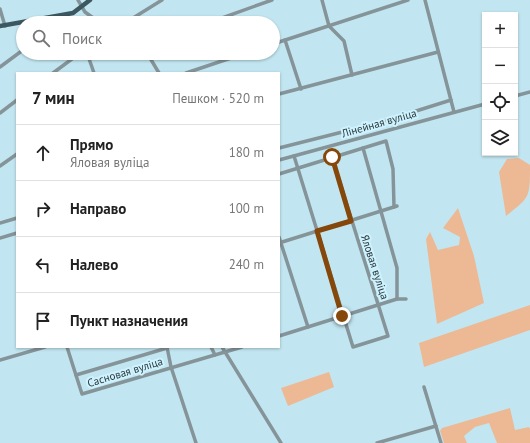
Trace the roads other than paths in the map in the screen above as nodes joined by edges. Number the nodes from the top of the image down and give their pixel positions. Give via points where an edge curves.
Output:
1 (78, 0) edge
2 (90, 0) edge
3 (162, 0) edge
4 (272, 0) edge
5 (322, 0) edge
6 (408, 0) edge
7 (425, 0) edge
8 (82, 7) junction
9 (0, 9) edge
10 (62, 16) edge
11 (90, 16) edge
12 (137, 16) edge
13 (227, 16) edge
14 (16, 24) edge
15 (2, 26) edge
16 (329, 26) junction
17 (285, 40) junction
18 (280, 42) edge
19 (438, 52) junction
20 (16, 55) edge
21 (71, 60) edge
22 (89, 60) edge
23 (151, 60) edge
24 (225, 60) edge
25 (0, 67) edge
26 (54, 72) edge
27 (94, 72) edge
28 (158, 72) edge
29 (189, 72) edge
30 (352, 75) junction
31 (301, 89) junction
32 (530, 92) edge
33 (280, 94) edge
34 (518, 95) edge
35 (451, 100) junction
36 (16, 101) edge
37 (482, 105) edge
38 (454, 112) junction
39 (0, 113) edge
40 (280, 148) edge
41 (363, 148) junction
42 (16, 155) edge
43 (294, 156) junction
44 (332, 157) junction
45 (280, 160) edge
46 (0, 166) edge
47 (297, 168) junction
48 (280, 174) edge
49 (381, 211) junction
50 (16, 218) edge
51 (351, 221) junction
52 (0, 223) edge
53 (317, 231) junction
54 (16, 233) edge
55 (0, 238) edge
56 (280, 243) edge
57 (397, 299) junction
58 (406, 299) dead end
59 (378, 305) junction
60 (342, 316) junction
61 (308, 327) junction
62 (280, 336) edge
63 (42, 348) edge
64 (68, 348) edge
65 (167, 348) edge
66 (211, 348) edge
67 (222, 348) edge
68 (231, 349) edge
69 (224, 352) junction
70 (214, 355) junction
71 (0, 360) edge
72 (172, 367) junction
73 (76, 375) junction
74 (424, 388) dead end
75 (436, 426) junction
76 (196, 443) edge
77 (281, 443) edge
78 (377, 443) edge
79 (441, 443) edge

1 - 8 street
2 - 8 main road
3 - 12 street
4 - 13 street
5 - 16 street
6 - 16 street
7 - 19 street
8 - 10 main road
8 - 11 street
9 - 15 street
14 - 15 main road
16 - 17 street
16 - 30 street via 344,41
17 - 18 street
17 - 31 street
19 - 30 street
19 - 35 street
20 - 25 street
21 - 26 street
22 - 27 street
23 - 28 street
24 - 29 street
30 - 31 street
31 - 33 street
32 - 34 street
35 - 38 street
35 - 40 street via 378,123
36 - 39 street
37 - 38 street, Лінейная вуліца
38 - 43 street, Лінейная вуліца
41 - 44 street
41 - 49 street
41 - 49 street via 386,141 393,169 395,207
42 - 46 street
43 - 45 street, Лінейная вуліца
43 - 47 street
44 - 47 street
44 - 51 street, Яловая вуліца
47 - 48 street
47 - 53 street
49 - 51 street
49 - 57 street via 397,268
50 - 52 street
51 - 53 street
51 - 59 street, Яловая вуліца
53 - 56 street
53 - 60 street
54 - 55 street
56 - 61 street
57 - 58 street
57 - 59 street
59 - 60 street
59 - 60 street, Яловая вуліца via 388,336 353,347
60 - 61 street
61 - 62 street
63 - 71 street
64 - 73 street
65 - 72 street
65 - 73 street
66 - 70 street
67 - 69 street
68 - 69 street, Сасновая вуліца
69 - 70 street, Сасновая вуліца
69 - 77 street
70 - 72 street, Сасновая вуліца
72 - 73 street, Сасновая вуліца via 82,394
72 - 76 street
74 - 75 street
75 - 78 street
75 - 79 street

